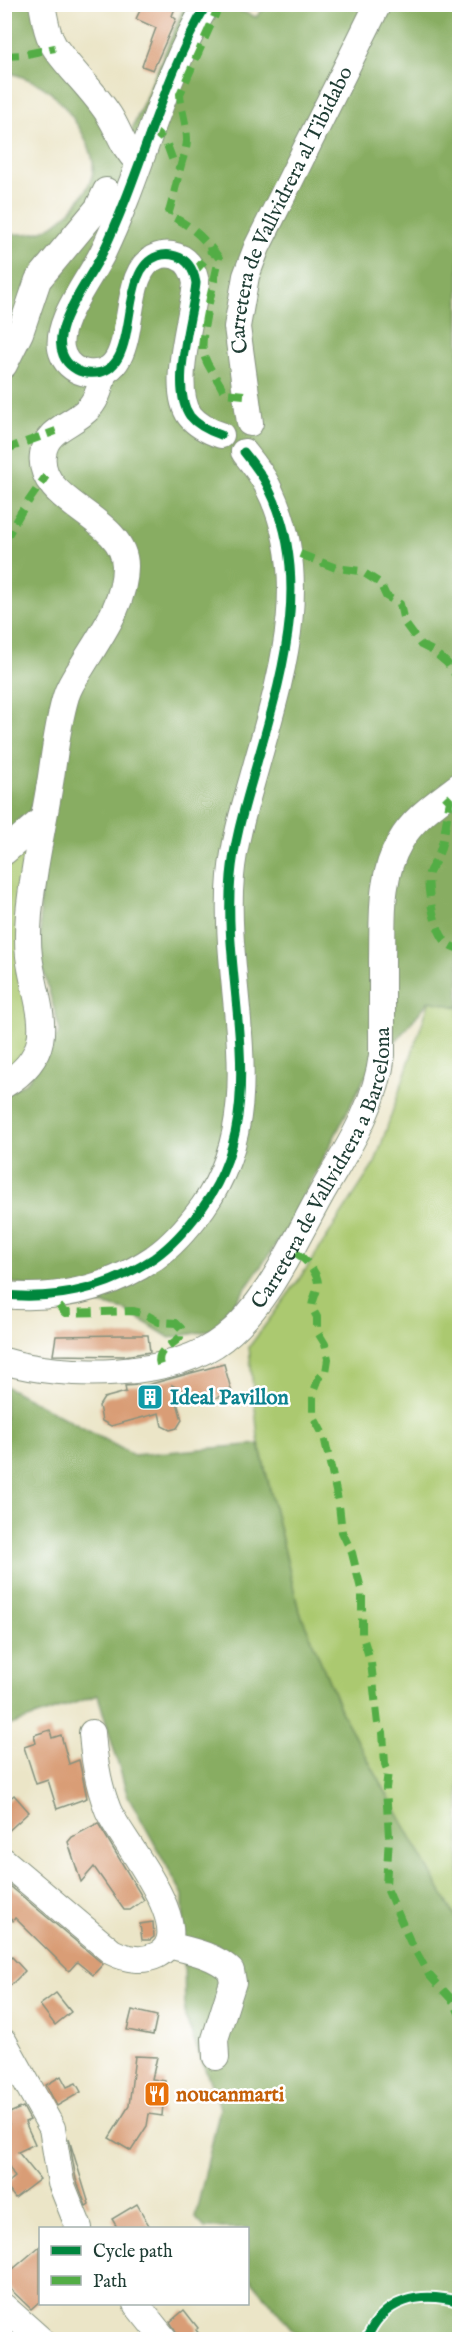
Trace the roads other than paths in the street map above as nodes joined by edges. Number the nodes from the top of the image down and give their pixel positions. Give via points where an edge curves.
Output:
1 (42, 4) edge
2 (207, 4) edge
3 (378, 4) edge
4 (138, 162) junction
5 (107, 191) junction
6 (4, 365) edge
7 (104, 371) junction
8 (250, 423) junction
9 (221, 435) junction
10 (244, 452) junction
11 (459, 785) edge
12 (43, 819) junction
13 (4, 852) edge
14 (4, 1085) edge
15 (4, 1295) edge
16 (4, 1361) edge
17 (92, 1733) dead end
18 (4, 1861) edge
19 (168, 1945) junction
20 (4, 2042) edge
21 (216, 2056) dead end
22 (78, 2227) edge
23 (137, 2305) edge
24 (4, 2307) edge
25 (41, 2340) edge
26 (165, 2340) edge

1 - 4 street via 55,48 109,114 126,150
2 - 4 street
3 - 8 street, Carretera de Vallvidrera al Tibidabo via 246,276 237,327
4 - 5 street
5 - 6 street via 92,216 38,280
5 - 7 street via 103,253 61,331 61,349 68,363 89,374
7 - 9 street via 121,353 142,267 161,255 184,260 194,272 196,283 183,365 184,404 197,424
7 - 12 street via 92,405 49,438 42,456 49,481 111,533 121,548 125,565 115,610 66,696
8 - 9 street via 239,418 229,421
8 - 10 street via 255,439
9 - 10 street via 228,450
10 - 15 street via 267,485 283,530 289,563 291,626 237,837 231,876 231,951 241,1082 232,1151 217,1186 196,1217 146,1263 86,1290 45,1296
11 - 16 street, Carretera de Vallvidrera a Barcelona via 419,818 394,852 383,904 382,1055 378,1079 356,1134 259,1301 224,1338 207,1349 171,1362 129,1371 82,1373
12 - 13 street
12 - 14 street via 29,922 29,956 39,997 42,1040 23,1074
17 - 19 street via 95,1767 104,1799 115,1825 161,1895 171,1926
18 - 19 street via 112,1952 144,1959 159,1954
19 - 21 street via 196,1952 231,1971 233,1982 215,2039
20 - 22 street via 52,2128 61,2183
23 - 26 street
24 - 25 street

